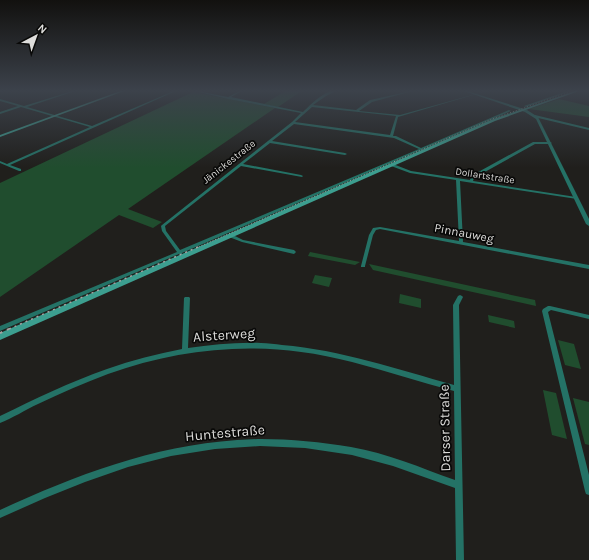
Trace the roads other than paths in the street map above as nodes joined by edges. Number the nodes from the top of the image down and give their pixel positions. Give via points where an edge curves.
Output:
1 (52, 116) edge
2 (58, 116) edge
3 (117, 116) edge
4 (300, 116) edge
5 (399, 116) edge
6 (499, 116) edge
7 (535, 116) joint
8 (293, 123) junction
9 (92, 127) junction
10 (589, 129) edge
11 (0, 136) edge
12 (391, 136) junction
13 (269, 142) junction
14 (550, 143) junction
15 (423, 149) junction
16 (345, 154) dead end
17 (0, 162) edge
18 (391, 164) junction
19 (7, 165) junction
20 (240, 165) junction
21 (20, 170) dead end
22 (301, 176) dead end
23 (458, 180) junction
24 (471, 182) junction
25 (576, 198) junction
26 (285, 209) junction
27 (589, 224) edge
28 (231, 236) junction
29 (211, 241) junction
30 (461, 243) junction
31 (294, 252) dead end
32 (181, 254) junction
33 (363, 266) dead end
34 (589, 267) edge
35 (460, 297) dead end
36 (187, 298) dead end
37 (57, 308) junction
38 (589, 317) edge
39 (0, 329) edge
40 (0, 337) edge
41 (185, 351) junction
42 (457, 389) junction
43 (0, 420) edge
44 (459, 485) junction
45 (589, 491) edge
46 (0, 514) edge
47 (460, 560) edge

1 - 11 main road
2 - 9 street
3 - 9 street
4 - 8 street, Jänickestraße
5 - 12 street
6 - 15 main road
7 - 10 street
7 - 14 street
8 - 12 street
8 - 13 street, Jänickestraße
9 - 19 street
12 - 15 street
13 - 16 street
13 - 20 street, Jänickestraße
14 - 24 street via 534,143 472,178
14 - 25 street
15 - 18 main road
17 - 19 street
18 - 23 street, Dollartstraße via 407,172
18 - 26 main road
19 - 21 street
20 - 22 street
20 - 32 street, Jänickestraße via 163,226
23 - 24 street, Dollartstraße
23 - 30 street
24 - 25 street, Dollartstraße
25 - 27 street
26 - 28 main road
26 - 29 street
28 - 29 main road
28 - 31 street via 242,241
29 - 32 main road
30 - 33 street, Pinnauweg via 376,229 371,235
30 - 34 street, Pinnauweg
32 - 37 main road
35 - 42 street, Darser Straße via 456,305
36 - 41 street
37 - 39 street
37 - 40 main road
38 - 45 street via 550,308 546,310
41 - 42 street, Alsterweg via 238,345 301,349 343,357
41 - 43 street, Alsterweg via 152,357 105,372 69,386
42 - 44 street, Darser Straße
44 - 46 street, Huntestraße via 396,462 351,451 291,443 228,443 181,450 112,467 61,486
44 - 47 street, Darser Straße

